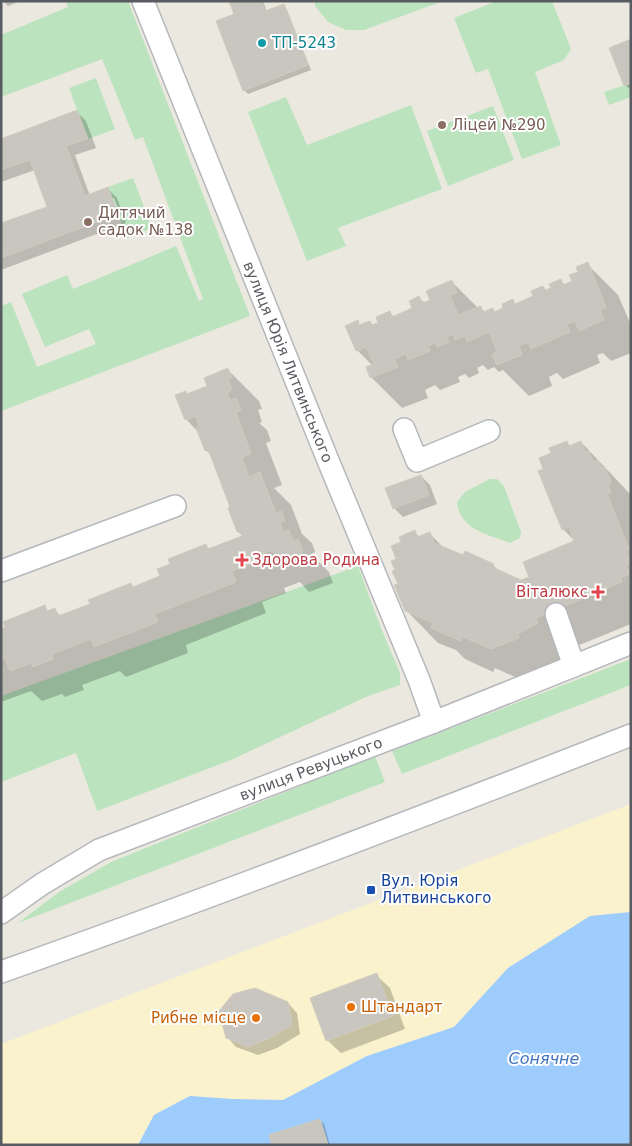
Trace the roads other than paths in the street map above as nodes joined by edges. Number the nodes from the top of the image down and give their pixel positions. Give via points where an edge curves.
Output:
1 (143, 1) edge
2 (404, 428) dead end
3 (489, 431) dead end
4 (175, 506) dead end
5 (1, 571) edge
6 (556, 614) dead end
7 (631, 643) edge
8 (574, 666) junction
9 (434, 722) junction
10 (631, 735) edge
11 (1, 914) edge
12 (1, 972) edge

1 - 9 street, вулиця Юрія Литвинського
2 - 3 street via 417,461
4 - 5 street
6 - 8 street
7 - 8 street, вулиця Ревуцького
8 - 9 street, вулиця Ревуцького
9 - 11 street, вулиця Ревуцького via 99,850 42,884
10 - 12 street via 382,832

